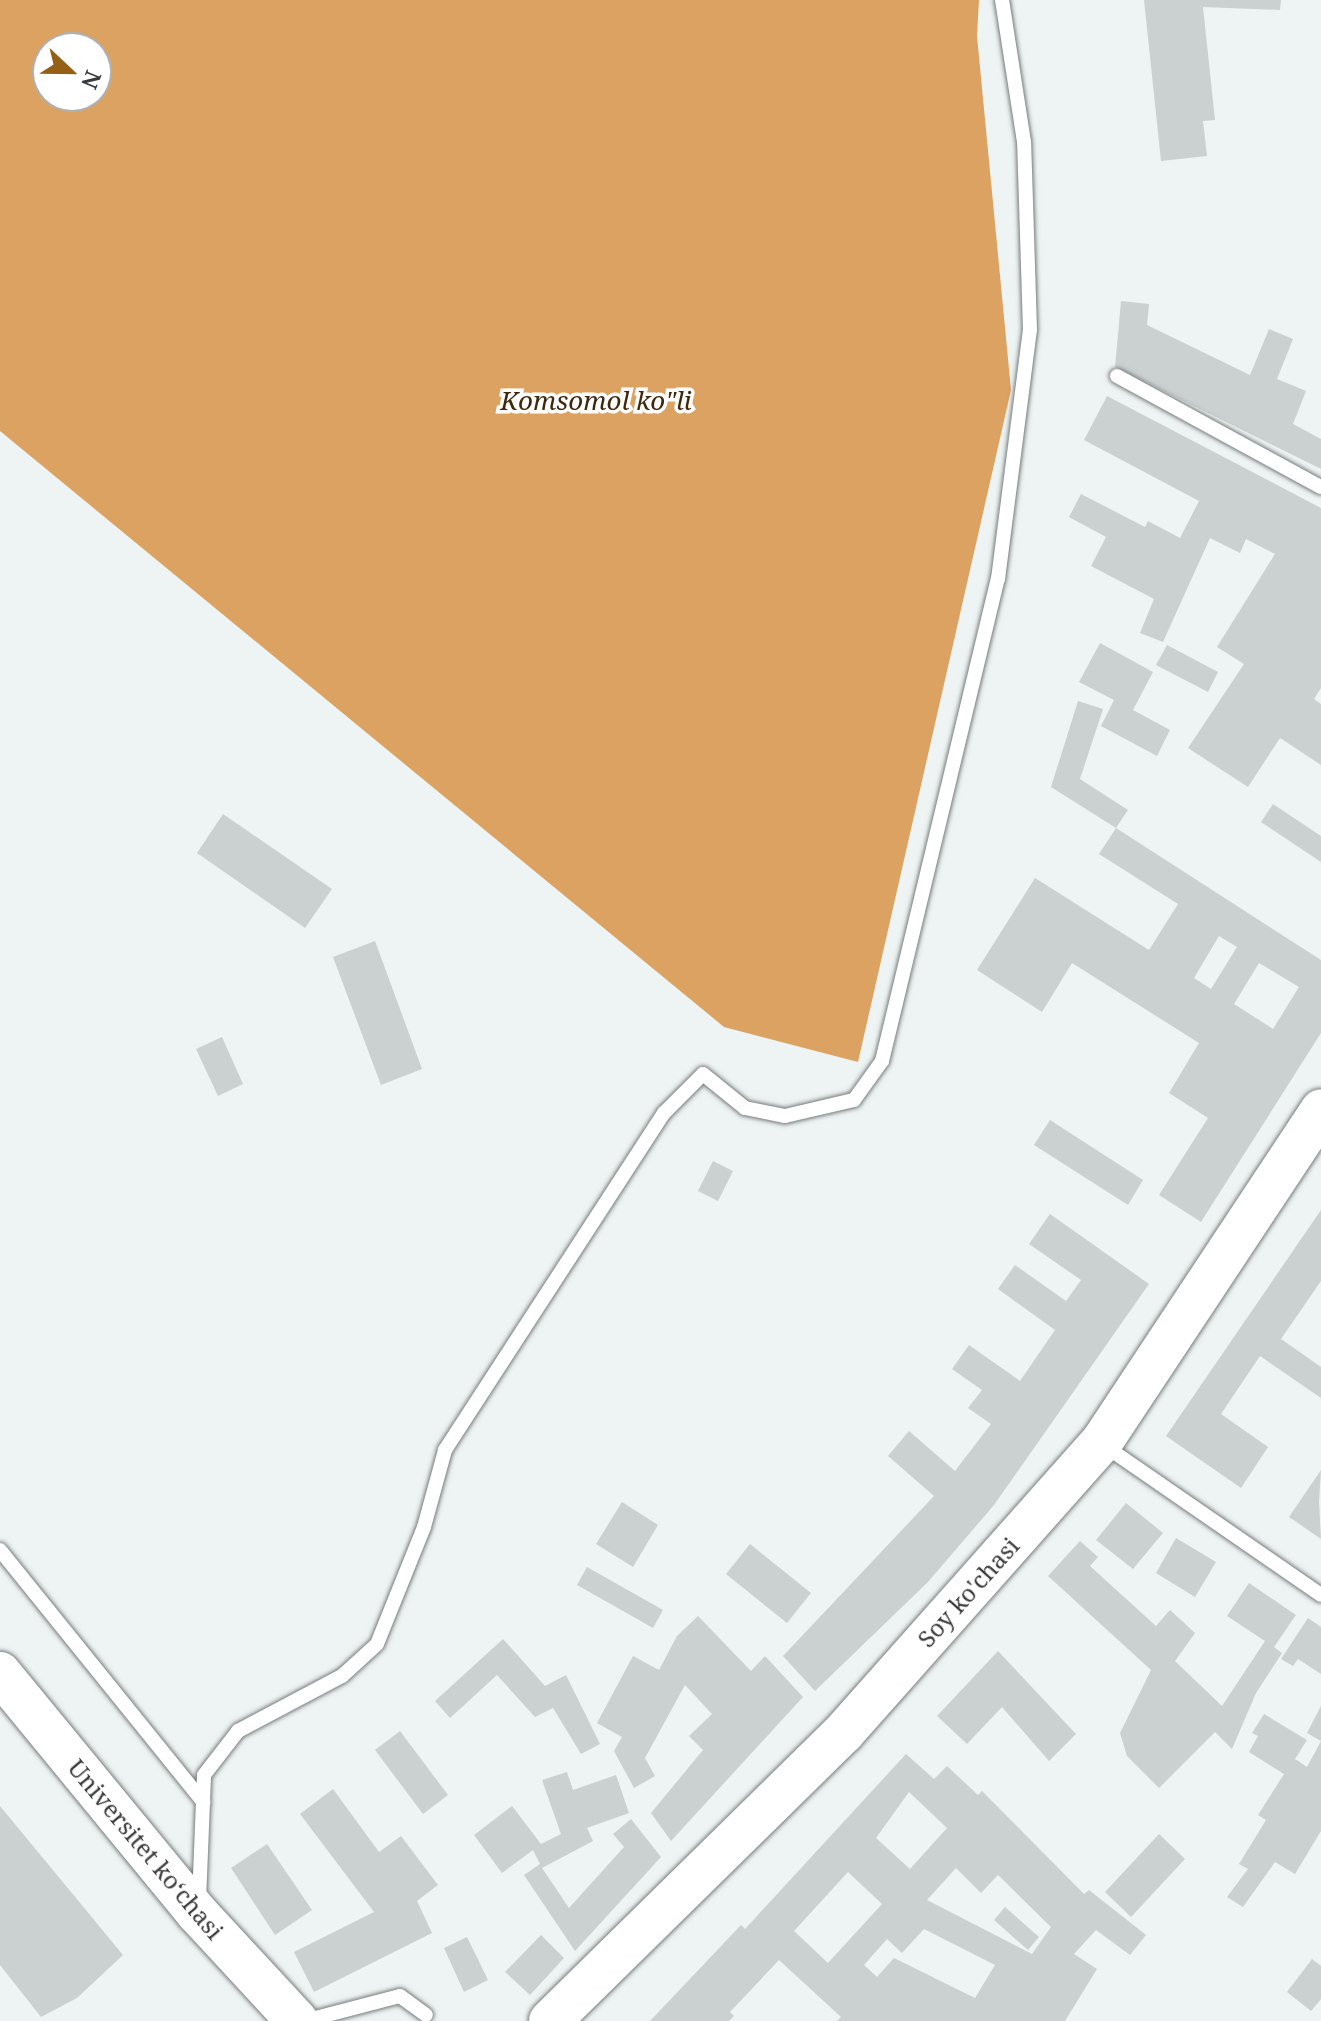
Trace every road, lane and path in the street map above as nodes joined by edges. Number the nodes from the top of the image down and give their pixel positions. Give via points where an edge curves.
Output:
1 (1002, 0) edge
2 (1117, 376) dead end
3 (1321, 487) edge
4 (1321, 1110) edge
5 (1101, 1443) junction
6 (0, 1550) edge
7 (1321, 1595) edge
8 (0, 1673) edge
9 (203, 1802) junction
10 (198, 1914) junction
11 (426, 2015) dead end
12 (559, 2019) edge
13 (297, 2021) edge
14 (304, 2021) edge

1 - 9 lane via 1024,142 1030,330 998,579 882,1061 854,1100 785,1116 745,1108 703,1074 664,1113 445,1450 424,1527 377,1644 342,1676 238,1731 204,1775
2 - 3 lane
4 - 5 main road, Soy ko'chasi
5 - 7 lane
5 - 12 main road, Soy ko'chasi via 844,1732
6 - 9 lane
8 - 10 main road, Universitet kо‘chasi
9 - 10 lane
10 - 13 main road, Universitet kо‘chasi
11 - 14 lane via 400,1996

